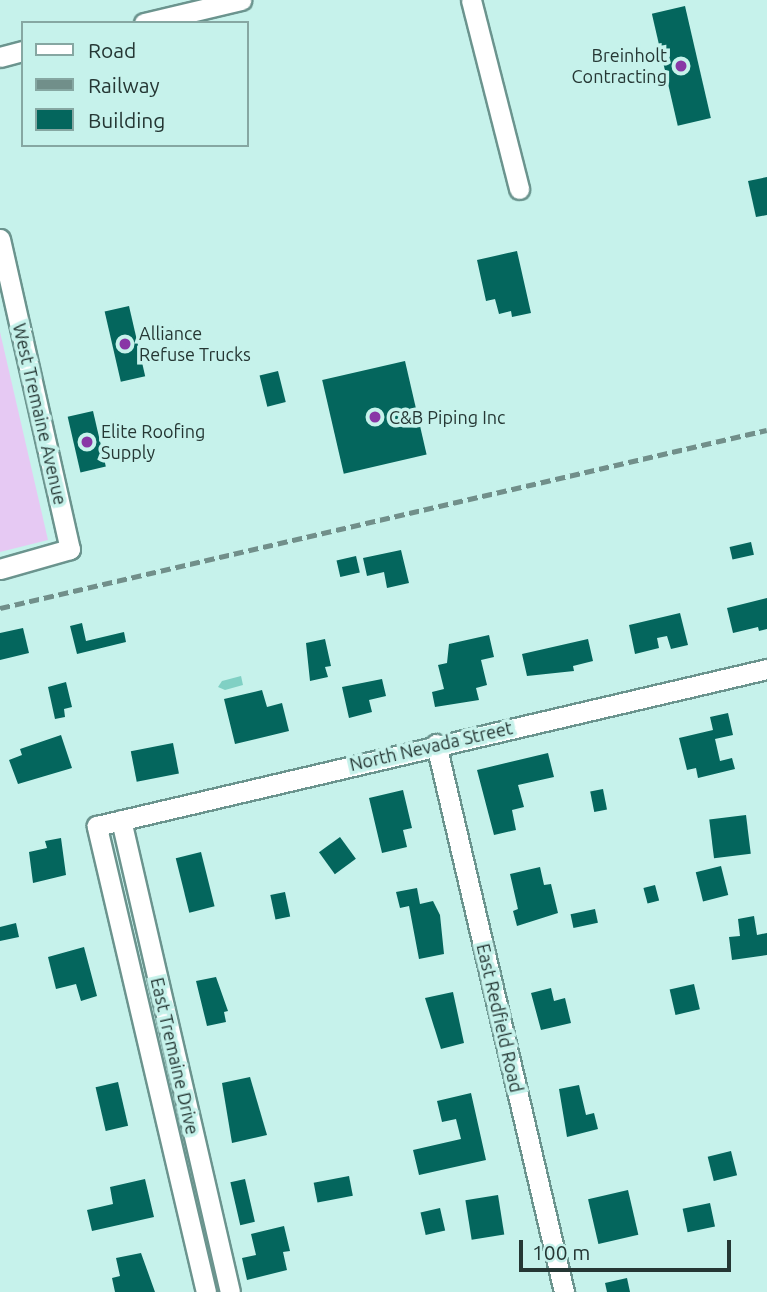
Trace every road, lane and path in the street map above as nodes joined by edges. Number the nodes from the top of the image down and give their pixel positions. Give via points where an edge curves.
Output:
1 (241, 0) edge
2 (471, 0) edge
3 (152, 21) edge
4 (21, 52) edge
5 (0, 57) edge
6 (519, 189) dead end
7 (0, 239) edge
8 (0, 569) edge
9 (766, 673) edge
10 (436, 744) junction
11 (121, 820) junction
12 (97, 826) joint
13 (200, 1164) junction
14 (177, 1169) junction
15 (206, 1292) edge
16 (230, 1292) edge
17 (564, 1292) edge

1 - 3 street
2 - 6 street
4 - 5 street
7 - 8 street, West Tremaine Avenue via 70,549
9 - 10 street, North Nevada Street
10 - 11 street, North Nevada Street
10 - 17 street, East Redfield Road
11 - 12 street, North Nevada Street
11 - 13 street, East Tremaine Drive
12 - 14 street, East Tremaine Drive
13 - 14 street
13 - 16 street, East Tremaine Drive
14 - 15 street, East Tremaine Drive

